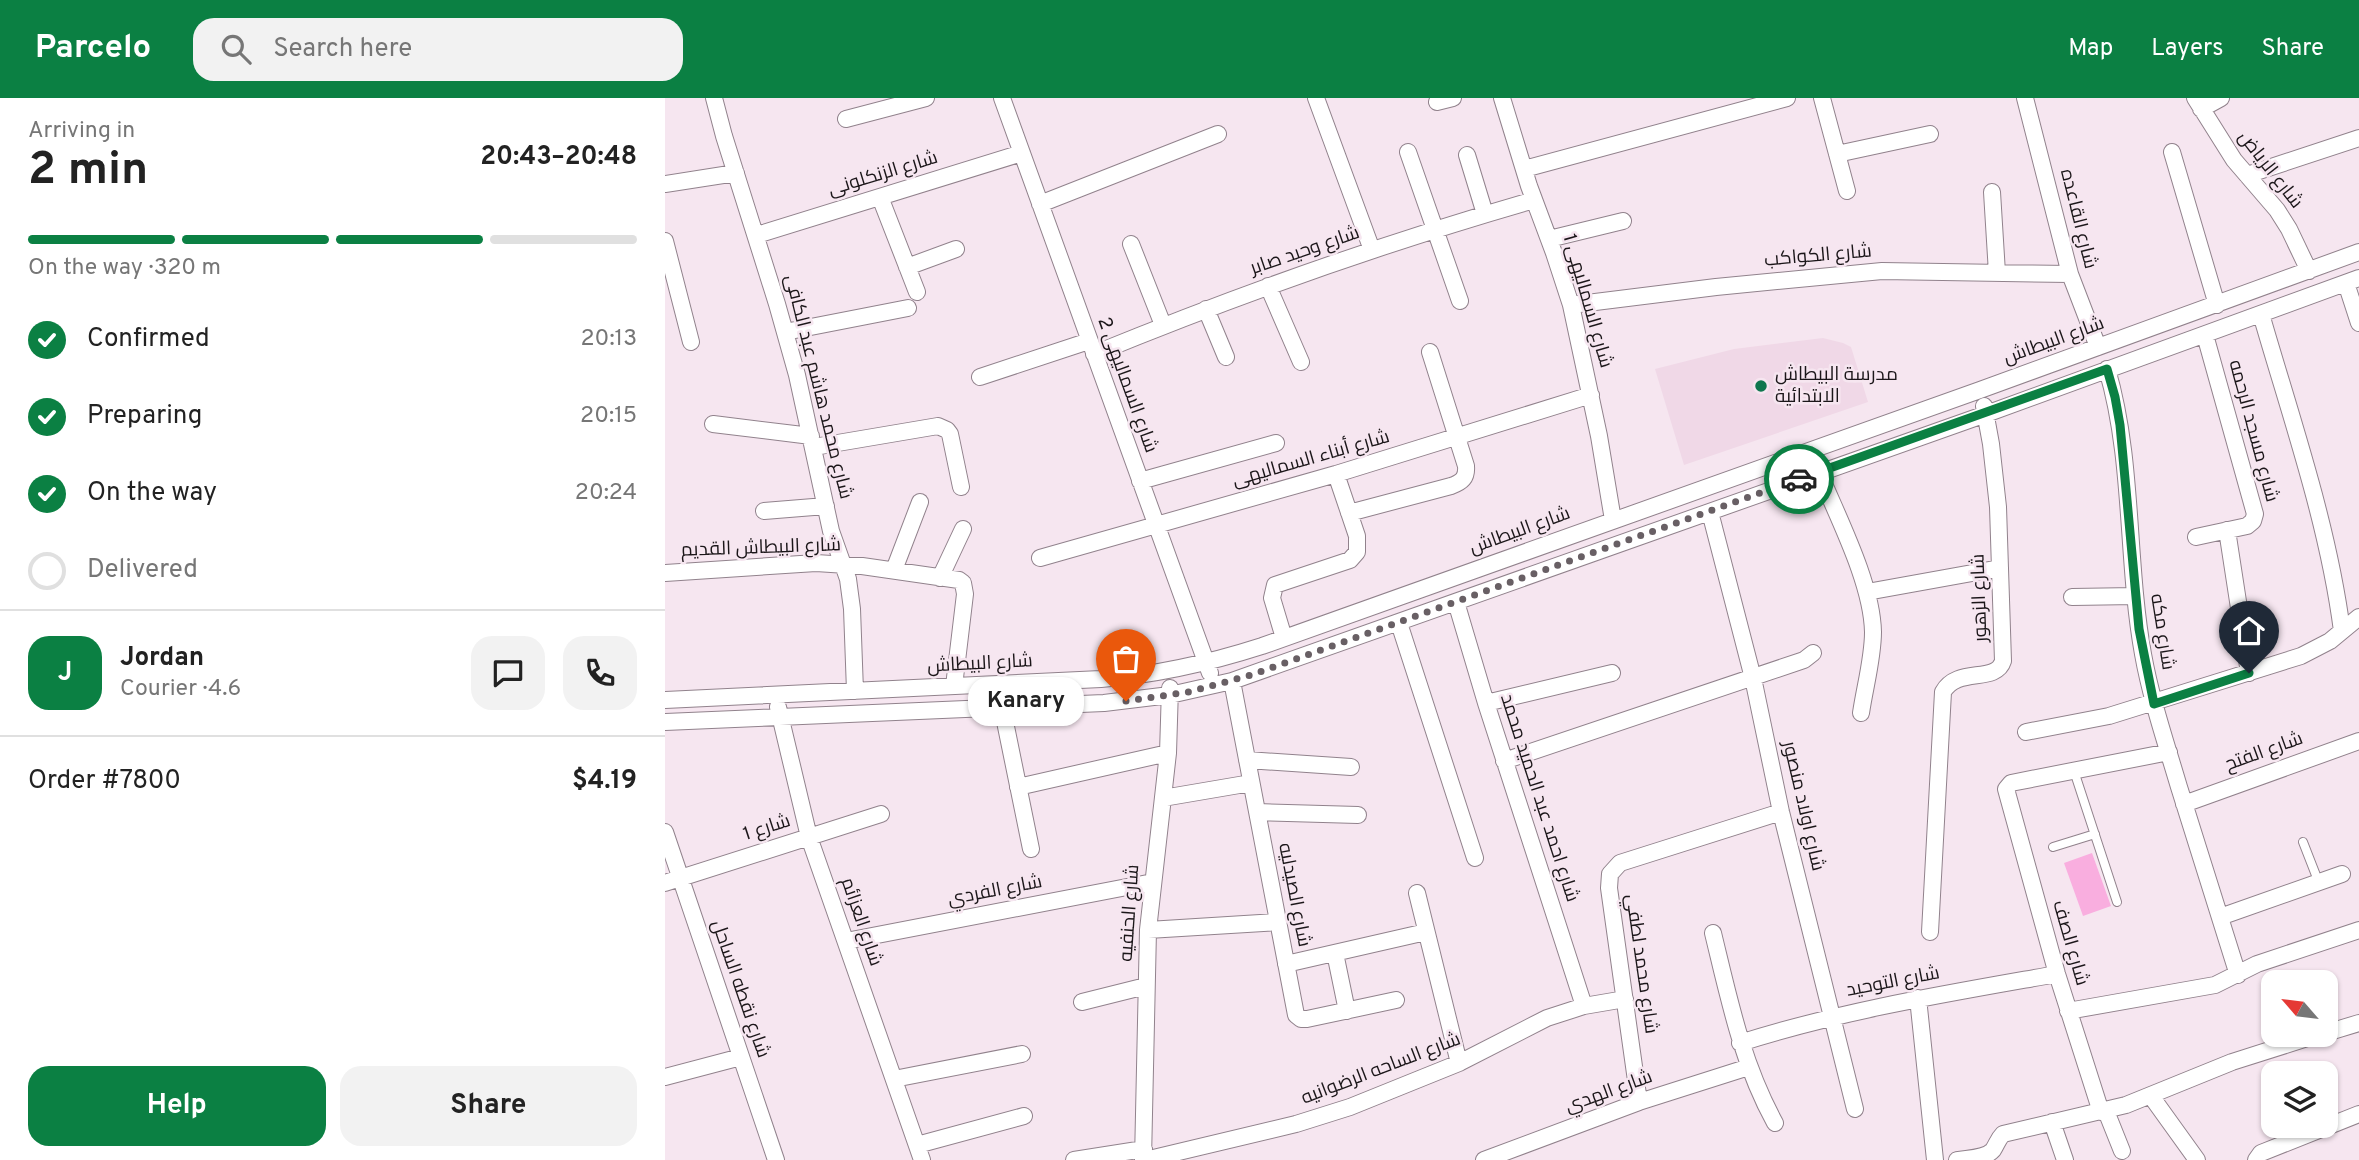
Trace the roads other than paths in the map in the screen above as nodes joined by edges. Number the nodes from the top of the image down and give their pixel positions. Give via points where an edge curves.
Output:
1 (714, 98) edge
2 (926, 98) edge
3 (1002, 98) edge
4 (1316, 98) edge
5 (1787, 98) edge
6 (1822, 98) edge
7 (2025, 98) edge
8 (2221, 98) edge
9 (1508, 100) edge
10 (2198, 104) edge
11 (846, 118) dead end
12 (1219, 134) dead end
13 (1930, 134) dead end
14 (2359, 138) edge
15 (1408, 152) dead end
16 (2172, 152) dead end
17 (1022, 153) junction
18 (1837, 154) junction
19 (1467, 155) dead end
20 (1524, 169) junction
21 (736, 173) junction
22 (2247, 175) junction
23 (665, 184) edge
24 (1847, 191) dead end
25 (1992, 192) dead end
26 (880, 197) junction
27 (1534, 200) junction
28 (1039, 204) junction
29 (1485, 214) junction
30 (1623, 221) dead end
31 (1435, 229) junction
32 (757, 235) junction
33 (1549, 239) junction
34 (665, 241) edge
35 (1131, 244) dead end
36 (956, 249) dead end
37 (1372, 250) junction
38 (2359, 252) edge
39 (907, 267) junction
40 (2309, 271) junction
41 (1997, 273) junction
42 (2070, 274) junction
43 (2352, 281) edge
44 (1268, 286) junction
45 (917, 292) dead end
46 (1460, 301) dead end
47 (2217, 304) junction
48 (1571, 305) junction
49 (908, 308) dead end
50 (1206, 309) junction
51 (2261, 314) junction
52 (2359, 323) edge
53 (1163, 326) junction
54 (785, 332) junction
55 (2205, 334) junction
56 (691, 342) dead end
57 (2098, 347) junction
58 (1091, 348) junction
59 (1430, 352) dead end
60 (1226, 357) dead end
61 (1301, 362) dead end
62 (2107, 369) junction
63 (980, 377) dead end
64 (1980, 390) junction
65 (1591, 395) junction
66 (1986, 414) junction
67 (713, 424) dead end
68 (1458, 438) junction
69 (812, 441) junction
70 (1276, 443) dead end
71 (1819, 472) junction
72 (1336, 474) junction
73 (1140, 481) junction
74 (961, 487) dead end
75 (920, 502) dead end
76 (826, 506) junction
77 (764, 511) dead end
78 (1710, 512) junction
79 (1349, 513) junction
80 (1613, 520) junction
81 (1156, 526) junction
82 (963, 529) dead end
83 (2227, 530) junction
84 (2196, 537) dead end
85 (1040, 558) dead end
86 (843, 564) junction
87 (2000, 568) junction
88 (894, 570) junction
89 (1467, 572) junction
90 (665, 573) edge
91 (940, 578) junction
92 (1867, 592) junction
93 (1474, 596) junction
94 (2135, 596) junction
95 (2073, 597) dead end
96 (1456, 602) junction
97 (2359, 617) edge
98 (1399, 623) junction
99 (2342, 631) junction
100 (1285, 638) junction
101 (1813, 653) dead end
102 (1206, 663) junction
103 (1169, 671) junction
104 (1612, 673) dead end
105 (2249, 673) junction
106 (1753, 678) junction
107 (1231, 681) junction
108 (1213, 685) junction
109 (954, 686) junction
110 (855, 691) junction
111 (775, 694) junction
112 (1170, 695) junction
113 (665, 700) edge
114 (1486, 703) junction
115 (2154, 704) junction
116 (1002, 707) junction
117 (1861, 713) dead end
118 (780, 717) junction
119 (665, 722) edge
120 (2026, 732) dead end
121 (2359, 741) edge
122 (2169, 752) junction
123 (1168, 754) junction
124 (1247, 760) junction
125 (1504, 761) junction
126 (1351, 767) dead end
127 (2074, 771) junction
128 (1251, 783) junction
129 (1018, 787) junction
130 (1163, 798) junction
131 (2185, 804) junction
132 (1257, 812) junction
133 (1781, 812) junction
134 (881, 814) dead end
135 (1358, 815) dead end
136 (665, 832) edge
137 (2095, 834) junction
138 (809, 837) junction
139 (2303, 842) dead end
140 (2053, 847) dead end
141 (1031, 849) dead end
142 (1475, 858) dead end
143 (2343, 874) dead end
144 (672, 881) edge
145 (1153, 882) junction
146 (2319, 883) junction
147 (1417, 893) dead end
148 (2116, 902) dead end
149 (2220, 917) junction
150 (1278, 922) junction
151 (1148, 930) junction
152 (2359, 930) edge
153 (1426, 932) junction
154 (1930, 932) dead end
155 (1713, 933) dead end
156 (846, 941) junction
157 (1335, 953) junction
158 (1286, 964) junction
159 (2057, 974) junction
160 (2238, 975) junction
161 (1146, 986) junction
162 (1918, 998) junction
163 (1625, 999) junction
164 (1396, 1000) dead end
165 (1082, 1002) dead end
166 (1584, 1006) junction
167 (1347, 1011) junction
168 (2069, 1011) junction
169 (1832, 1016) junction
170 (2359, 1023) edge
171 (2338, 1029) edge
172 (1740, 1043) junction
173 (2281, 1047) edge
174 (1023, 1054) dead end
175 (741, 1057) junction
176 (1459, 1063) junction
177 (1749, 1068) junction
178 (665, 1077) edge
179 (894, 1079) junction
180 (2151, 1096) junction
181 (1639, 1102) junction
182 (1855, 1109) dead end
183 (2103, 1111) junction
184 (2359, 1114) edge
185 (1024, 1116) dead end
186 (2052, 1122) junction
187 (1775, 1123) dead end
188 (2123, 1151) dead end
189 (920, 1152) edge
190 (1144, 1156) edge
191 (776, 1160) edge
192 (1074, 1160) edge
193 (1484, 1160) edge
194 (1935, 1160) edge
195 (1957, 1160) edge
196 (2065, 1160) edge
197 (2197, 1160) edge
198 (2256, 1160) edge

1 - 21 street, شارع محمد هاشم عبد الكافى
2 - 11 street
3 - 17 street, شارع السماليهى 2
4 - 37 street
5 - 20 street
6 - 18 street
7 - 42 street, شارع القاعده
8 - 10 street
9 - 20 street, شارع السماليهى 1
10 - 22 street, شارع الرياض
12 - 28 street
13 - 18 street
14 - 22 street
15 - 31 street
16 - 47 street
17 - 26 street, شارع الزنكلونى
17 - 28 street, شارع السماليهى 2
18 - 24 street
19 - 29 street
20 - 27 street, شارع السماليهى 1
21 - 23 street
21 - 32 street, شارع محمد هاشم عبد الكافى
22 - 40 street, شارع الرياض via 2283,220
25 - 41 street
26 - 32 street, شارع الزنكلونى
26 - 39 street
27 - 29 street, شارع وحيد صابر
27 - 33 street, شارع السماليهى 1
28 - 58 street, شارع السماليهى 2
29 - 31 street, شارع وحيد صابر
30 - 33 street
31 - 37 street, شارع وحيد صابر
31 - 46 street
32 - 54 street, شارع محمد هاشم عبد الكافى
33 - 48 street, شارع السماليهى 1
34 - 56 street
35 - 53 street
36 - 39 street
37 - 44 street, شارع وحيد صابر
38 - 40 street, شارع البيطاش
39 - 45 street
40 - 47 street, شارع البيطاش
41 - 42 street, شارع الكواكب
41 - 48 street, شارع الكواكب via 1853,273
42 - 57 street, شارع القاعده
43 - 51 street
43 - 52 street
44 - 50 street, شارع وحيد صابر
44 - 61 street
47 - 57 street, شارع البيطاش
48 - 65 street, شارع السماليهى 1
49 - 54 street
50 - 53 street, شارع وحيد صابر
50 - 60 street
51 - 55 street
51 - 99 street via 2317,505
53 - 58 street, شارع وحيد صابر
54 - 69 street, شارع محمد هاشم عبد الكافى
55 - 62 street
55 - 83 street, شارع مسجد الرحمه via 2255,514 2250,524
57 - 64 street, شارع البيطاش
58 - 63 street, شارع وحيد صابر
58 - 73 street, شارع السماليهى 2
59 - 68 street
62 - 66 street
62 - 94 street, شارع مكه via 2120,425
64 - 66 street, شارع الزهور
64 - 80 street, شارع البيطاش
65 - 68 street, شارع أبناء السماليهى
65 - 80 street, شارع السماليهى 1
66 - 71 street
66 - 87 street, شارع الزهور via 1996,476
67 - 69 street
68 - 72 street, شارع أبناء السماليهى
68 - 79 street via 1466,470 1460,483
69 - 74 street via 938,426 950,434
69 - 76 street, شارع محمد هاشم عبد الكافى
70 - 73 street
71 - 78 street
71 - 92 street
72 - 79 street
72 - 81 street, شارع أبناء السماليهى
73 - 81 street, شارع السماليهى 2
75 - 88 street
76 - 77 street
76 - 86 street, شارع محمد هاشم عبد الكافى
78 - 93 street
78 - 106 street, شارع اولاد منصور
79 - 100 street via 1358,542 1354,556 1279,582 1273,589
80 - 89 street, شارع البيطاش
81 - 85 street, شارع أبناء السماليهى
81 - 102 street, شارع السماليهى 2
82 - 91 street
83 - 84 street, شارع مسجد الرحمه
83 - 105 street
86 - 88 street, شارع البيطاش القديم
86 - 90 street, شارع البيطاش القديم
86 - 110 street, شارع محمد هاشم عبد الكافى via 851,594
87 - 92 street
87 - 154 street, شارع الزهور via 2003,664 1996,671 1952,681 1943,691
88 - 91 street, شارع البيطاش القديم
89 - 93 street
89 - 100 street, شارع البيطاش
91 - 109 street, شارع البيطاش القديم via 959,580 965,588
92 - 117 street via 1873,632
93 - 96 street
94 - 95 street
94 - 115 street, شارع مكه
96 - 98 street
96 - 114 street, شارع احمد عبد الحميد محمد
97 - 99 street
98 - 107 street
98 - 142 street
99 - 105 street via 2316,650
100 - 102 street, شارع البيطاش
101 - 106 street via 1808,659
102 - 103 street, شارع البيطاش
102 - 108 street, شارع السماليهى 2
103 - 109 street, شارع البيطاش
103 - 112 street, شارع الحنفيه
104 - 114 street
105 - 115 street
106 - 125 street
106 - 133 street, شارع اولاد منصور
107 - 108 street
107 - 124 street, شارع الصيدليه
108 - 112 street
109 - 110 street, شارع البيطاش
110 - 111 street, شارع البيطاش
111 - 113 street, شارع البيطاش
111 - 118 street, شارع العزائم
112 - 116 street
112 - 123 street, شارع الحنفيه
114 - 125 street, شارع احمد عبد الحميد محمد
115 - 120 street
115 - 122 street, شارع مكه
116 - 118 street
116 - 129 street
118 - 119 street
118 - 138 street, شارع العزائم
121 - 131 street, شارع الفتح
122 - 127 street
122 - 131 street, شارع مكه
123 - 129 street
123 - 130 street, شارع الحنفيه
124 - 126 street
124 - 128 street, شارع الصيدليه
125 - 166 street, شارع احمد عبد الحميد محمد
127 - 137 lane
127 - 159 street, شارع الصف via 2008,785 2005,792
128 - 130 street
128 - 132 street, شارع الصيدليه
129 - 141 street
130 - 145 street, شارع الحنفيه
131 - 149 street, شارع مكه
132 - 135 street
132 - 150 street, شارع الصيدليه
133 - 163 street, شارع محمد لطفي via 1620,863 1610,874
133 - 169 street, شارع اولاد منصور
134 - 138 street, شارع 1
136 - 144 street, شارع نقطه الساحل
137 - 140 lane
137 - 148 lane
138 - 144 street, شارع 1
138 - 156 street, شارع العزائم
139 - 146 lane
143 - 146 street
144 - 175 street, شارع نقطه الساحل
145 - 151 street, شارع الحنفيه
145 - 156 street, شارع الفردي
146 - 149 street
147 - 153 street
149 - 160 street, شارع مكه
150 - 151 street
150 - 158 street, شارع الصيدليه
151 - 161 street, شارع الحنفيه
152 - 160 street via 2257,964
153 - 157 street
153 - 176 street
155 - 172 street
156 - 179 street, شارع العزائم
157 - 158 street
157 - 167 street
158 - 167 street, شارع الصيدليه via 1299,1018
159 - 162 street, شارع التوحيد
159 - 168 street, شارع الصف
160 - 168 street via 2202,988
161 - 165 street
161 - 190 street, شارع الحنفيه
162 - 169 street, شارع التوحيد
162 - 194 street
163 - 166 street, شارع الساحه الرضوانيه
163 - 181 street, شارع محمد لطفي
164 - 167 street, شارع الصيدليه
166 - 176 street, شارع الساحه الرضوانيه via 1547,1018
168 - 183 street, شارع الصف
169 - 172 street, شارع التوحيد
169 - 182 street, شارع اولاد منصور
170 - 171 street
172 - 177 street
173 - 180 street
174 - 179 street
175 - 178 street
175 - 191 street, شارع نقطه الساحل
176 - 190 street, شارع الساحه الرضوانيه via 1296,1124
177 - 181 street, شارع الهدي
177 - 187 street
179 - 189 street, شارع العزائم
180 - 183 street
180 - 197 street
181 - 193 street, شارع الهدي
183 - 186 street
183 - 188 street, شارع الصف
184 - 198 street via 2261,1153
185 - 189 street
186 - 195 street via 2003,1134 1991,1152
186 - 196 street
190 - 192 street, شارع الساحه الرضوانيه

